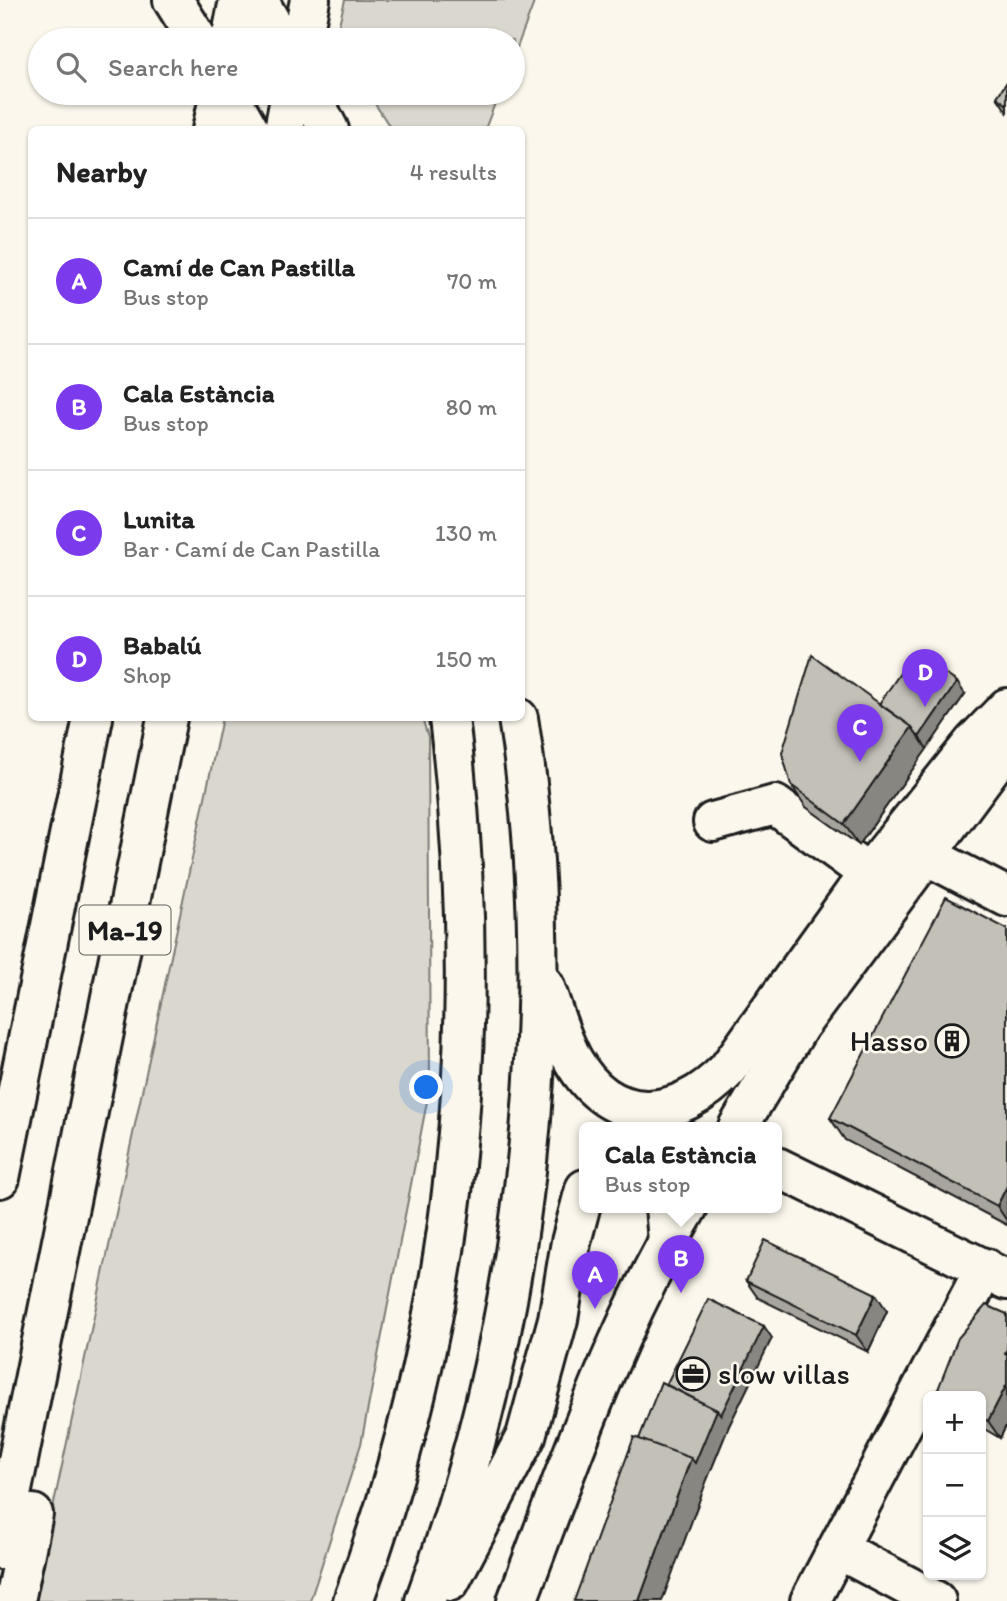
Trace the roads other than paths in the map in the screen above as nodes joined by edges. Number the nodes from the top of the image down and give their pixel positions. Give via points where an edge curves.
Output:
1 (173, 0) edge
2 (239, 0) edge
3 (258, 0) edge
4 (310, 0) edge
5 (190, 28) edge
6 (233, 28) edge
7 (274, 28) edge
8 (304, 28) edge
9 (217, 105) edge
10 (235, 105) edge
11 (289, 105) edge
12 (316, 105) edge
13 (213, 126) edge
14 (247, 126) edge
15 (285, 126) edge
16 (327, 126) edge
17 (1007, 708) edge
18 (92, 721) edge
19 (166, 721) edge
20 (449, 721) edge
21 (518, 721) edge
22 (1007, 746) edge
23 (713, 822) dead end
24 (928, 856) junction
25 (867, 874) junction
26 (898, 895) junction
27 (1007, 897) edge
28 (536, 965) junction
29 (751, 1118) edge
30 (84, 1143) junction
31 (782, 1169) edge
32 (0, 1178) edge
33 (579, 1213) edge
34 (667, 1224) edge
35 (996, 1274) edge
36 (838, 1549) junction
37 (0, 1550) edge
38 (15, 1601) edge
39 (353, 1601) edge
40 (425, 1601) edge
41 (439, 1601) edge
42 (517, 1601) edge
43 (810, 1601) edge
44 (936, 1601) edge

1 - 5 main road
2 - 6 main road
3 - 7 main road
4 - 8 main road
9 - 13 main road
10 - 14 main road
11 - 15 main road
12 - 16 main road
17 - 25 main road
18 - 32 main road, Ma-19
19 - 30 main road, Ma-19
20 - 39 main road via 467,958 455,1184 417,1390 387,1503
21 - 28 main road via 529,816
22 - 24 main road
23 - 25 main road via 775,805
24 - 26 main road
24 - 27 main road
25 - 26 main road
25 - 28 main road via 728,1069 694,1097 667,1107 627,1108 590,1085 571,1057
26 - 29 main road via 799,1026
28 - 40 main road via 530,1109 508,1289 484,1410
30 - 37 main road, Ma-19
30 - 38 main road via 89,1233
31 - 35 main road
33 - 41 main road via 558,1319 526,1436
34 - 42 main road via 582,1426
35 - 36 main road
36 - 43 main road
36 - 44 main road

